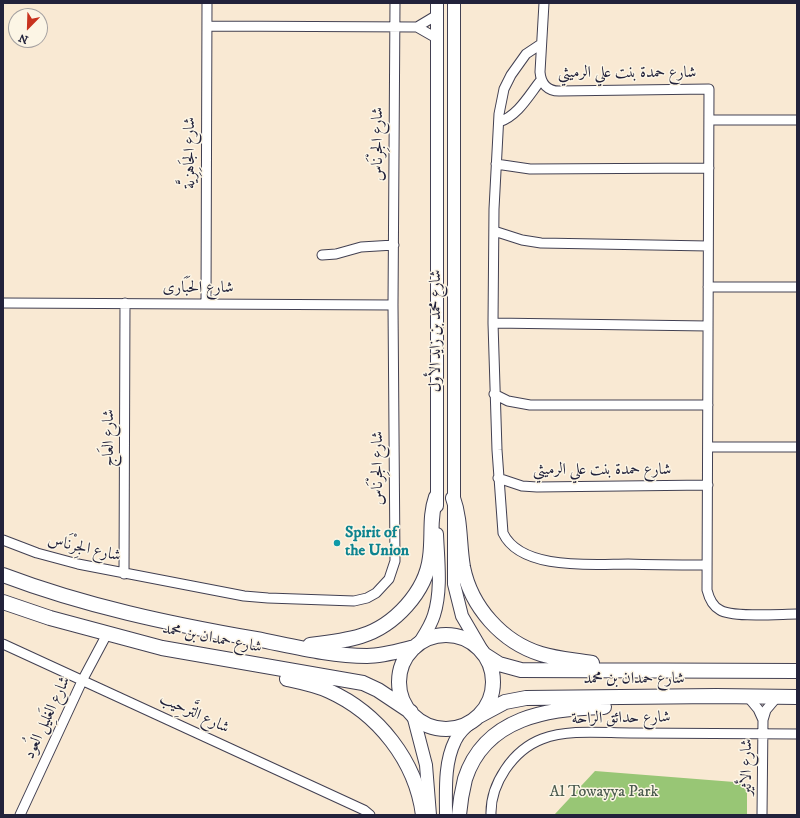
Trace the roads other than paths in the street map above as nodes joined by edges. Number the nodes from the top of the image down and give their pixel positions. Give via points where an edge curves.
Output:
1 (207, 3) edge
2 (395, 3) edge
3 (437, 3) edge
4 (544, 3) edge
5 (455, 5) edge
6 (437, 15) junction
7 (207, 26) junction
8 (395, 26) junction
9 (417, 27) junction
10 (438, 39) junction
11 (541, 44) junction
12 (541, 80) junction
13 (709, 120) junction
14 (797, 120) edge
15 (499, 122) junction
16 (496, 164) junction
17 (709, 168) junction
18 (494, 231) junction
19 (394, 245) junction
20 (708, 246) junction
21 (322, 255) dead end
22 (708, 287) junction
23 (797, 287) edge
24 (3, 302) edge
25 (125, 303) junction
26 (206, 304) junction
27 (393, 305) junction
28 (493, 323) junction
29 (708, 326) junction
30 (494, 394) junction
31 (708, 405) junction
32 (708, 447) junction
33 (797, 447) edge
34 (498, 478) junction
35 (708, 485) junction
36 (436, 497) junction
37 (453, 498) junction
38 (3, 540) edge
39 (707, 565) junction
40 (124, 574) junction
41 (3, 575) edge
42 (3, 602) edge
43 (797, 614) edge
44 (107, 634) junction
45 (3, 644) edge
46 (417, 644) junction
47 (297, 647) junction
48 (484, 653) junction
49 (224, 660) junction
50 (660, 671) junction
51 (797, 671) edge
52 (83, 679) junction
53 (748, 696) junction
54 (776, 697) junction
55 (797, 697) edge
56 (654, 698) junction
57 (412, 714) junction
58 (475, 719) junction
59 (763, 720) junction
60 (763, 734) junction
61 (797, 734) edge
62 (20, 815) edge
63 (370, 815) edge
64 (423, 815) edge
65 (430, 815) edge
66 (446, 815) edge
67 (459, 815) edge
68 (490, 815) edge
69 (762, 815) edge

1 - 7 street, شارع الجَاهِزِيَّة
2 - 8 street, شارع الجِرْنَاس
3 - 6 main road, شارع محمد بن زايد الأول
4 - 11 street
5 - 37 main road, شارع محمد بن زايد الأول
6 - 9 street
6 - 10 main road, شارع محمد بن زايد الأول
7 - 8 street
7 - 26 street, شارع الجَاهِزِيَّة
8 - 9 street
8 - 19 street, شارع الجِرْنَاس
9 - 10 street
10 - 36 main road, شارع محمد بن زايد الأول
11 - 12 street
11 - 15 street via 526,54 511,75 502,97
12 - 13 street, شارع حمدة بنت علي الرميثي via 548,88 559,92 709,88
12 - 15 street via 515,113
13 - 14 street
13 - 17 street, شارع حمدة بنت علي الرميثي
15 - 16 street
16 - 17 street via 530,169
16 - 18 street
17 - 20 street, شارع حمدة بنت علي الرميثي
18 - 20 street via 541,243
18 - 28 street
19 - 21 street via 361,247
19 - 27 street, شارع الجِرْنَاس
20 - 22 street, شارع حمدة بنت علي الرميثي
22 - 23 street
22 - 29 street, شارع حمدة بنت علي الرميثي
24 - 25 street, شارع الحَبَارى
25 - 26 street, شارع الحَبَارى
25 - 40 street, شارع العَاج
26 - 27 street, شارع الحَبَارى
27 - 40 street, شارع الجِرْنَاس via 395,561 391,575 383,587 367,598 354,601 268,598
28 - 29 street
28 - 30 street
29 - 31 street, شارع حمدة بنت علي الرميثي
30 - 31 street via 508,401 530,405
30 - 34 street
31 - 32 street, شارع حمدة بنت علي الرميثي
32 - 33 street
32 - 35 street, شارع حمدة بنت علي الرميثي
34 - 35 street, شارع حمدة بنت علي الرميثي via 522,486 537,487
34 - 39 street via 503,533 511,545 523,552 547,561 565,564
35 - 39 street, شارع حمدة بنت علي الرميثي
36 - 46 main road, شارع محمد بن زايد الأول via 437,605 434,616
36 - 47 main road via 431,515 428,569 417,592 407,605 387,623 371,632 350,639
37 - 48 main road, شارع محمد بن زايد الأول via 454,584 462,616
37 - 50 main road via 467,582 480,609 498,629 519,644 550,657
38 - 40 street, شارع الجِرْنَاس via 57,559
39 - 43 street, شارع حمدة بنت علي الرميثي via 709,596 721,611 734,614
41 - 47 main road, شارع حمدان بن محمد via 110,609
42 - 44 main road, شارع حمدان بن محمد
44 - 49 main road, شارع حمدان بن محمد
44 - 52 street, شارع الغَلِيل العُود
45 - 52 street, شارع التَّرحِيب
46 - 47 main road, شارع حمدان بن محمد via 385,654 365,656
46 - 48 main road via 440,635 452,635 469,641
46 - 57 main road via 402,665 399,681 402,698
48 - 50 main road, شارع حمدان بن محمد via 499,664 521,670
48 - 58 main road via 492,671 493,688 488,704
49 - 57 main road, شارع حمدان بن محمد via 363,683 378,690
49 - 64 main road via 327,690 361,711 383,729 407,764
50 - 51 main road, شارع حمدان بن محمد
52 - 62 street, شارع الغَلِيل العُود
52 - 63 street, شارع التَّرحِيب
53 - 54 main road, شارع حمدان بن محمد
53 - 56 main road, شارع حمدان بن محمد
53 - 59 street, شارع الأثير
54 - 55 main road, شارع حمدان بن محمد
54 - 59 street, شارع الأثير via 766,710
56 - 58 main road, شارع حمدان بن محمد via 526,698 505,702
56 - 67 main road via 616,706 573,707 549,711 530,715 512,723 492,738 471,764
57 - 58 main road via 425,723 439,728 454,728
57 - 65 main road via 426,765
58 - 66 main road via 461,731 450,755
59 - 60 street, شارع الأثير
60 - 61 street, شارع حدائق الراحة
60 - 68 street, شارع حدائق الراحة via 592,733 553,736 535,742 512,761 496,788
60 - 69 street, شارع الأثير

